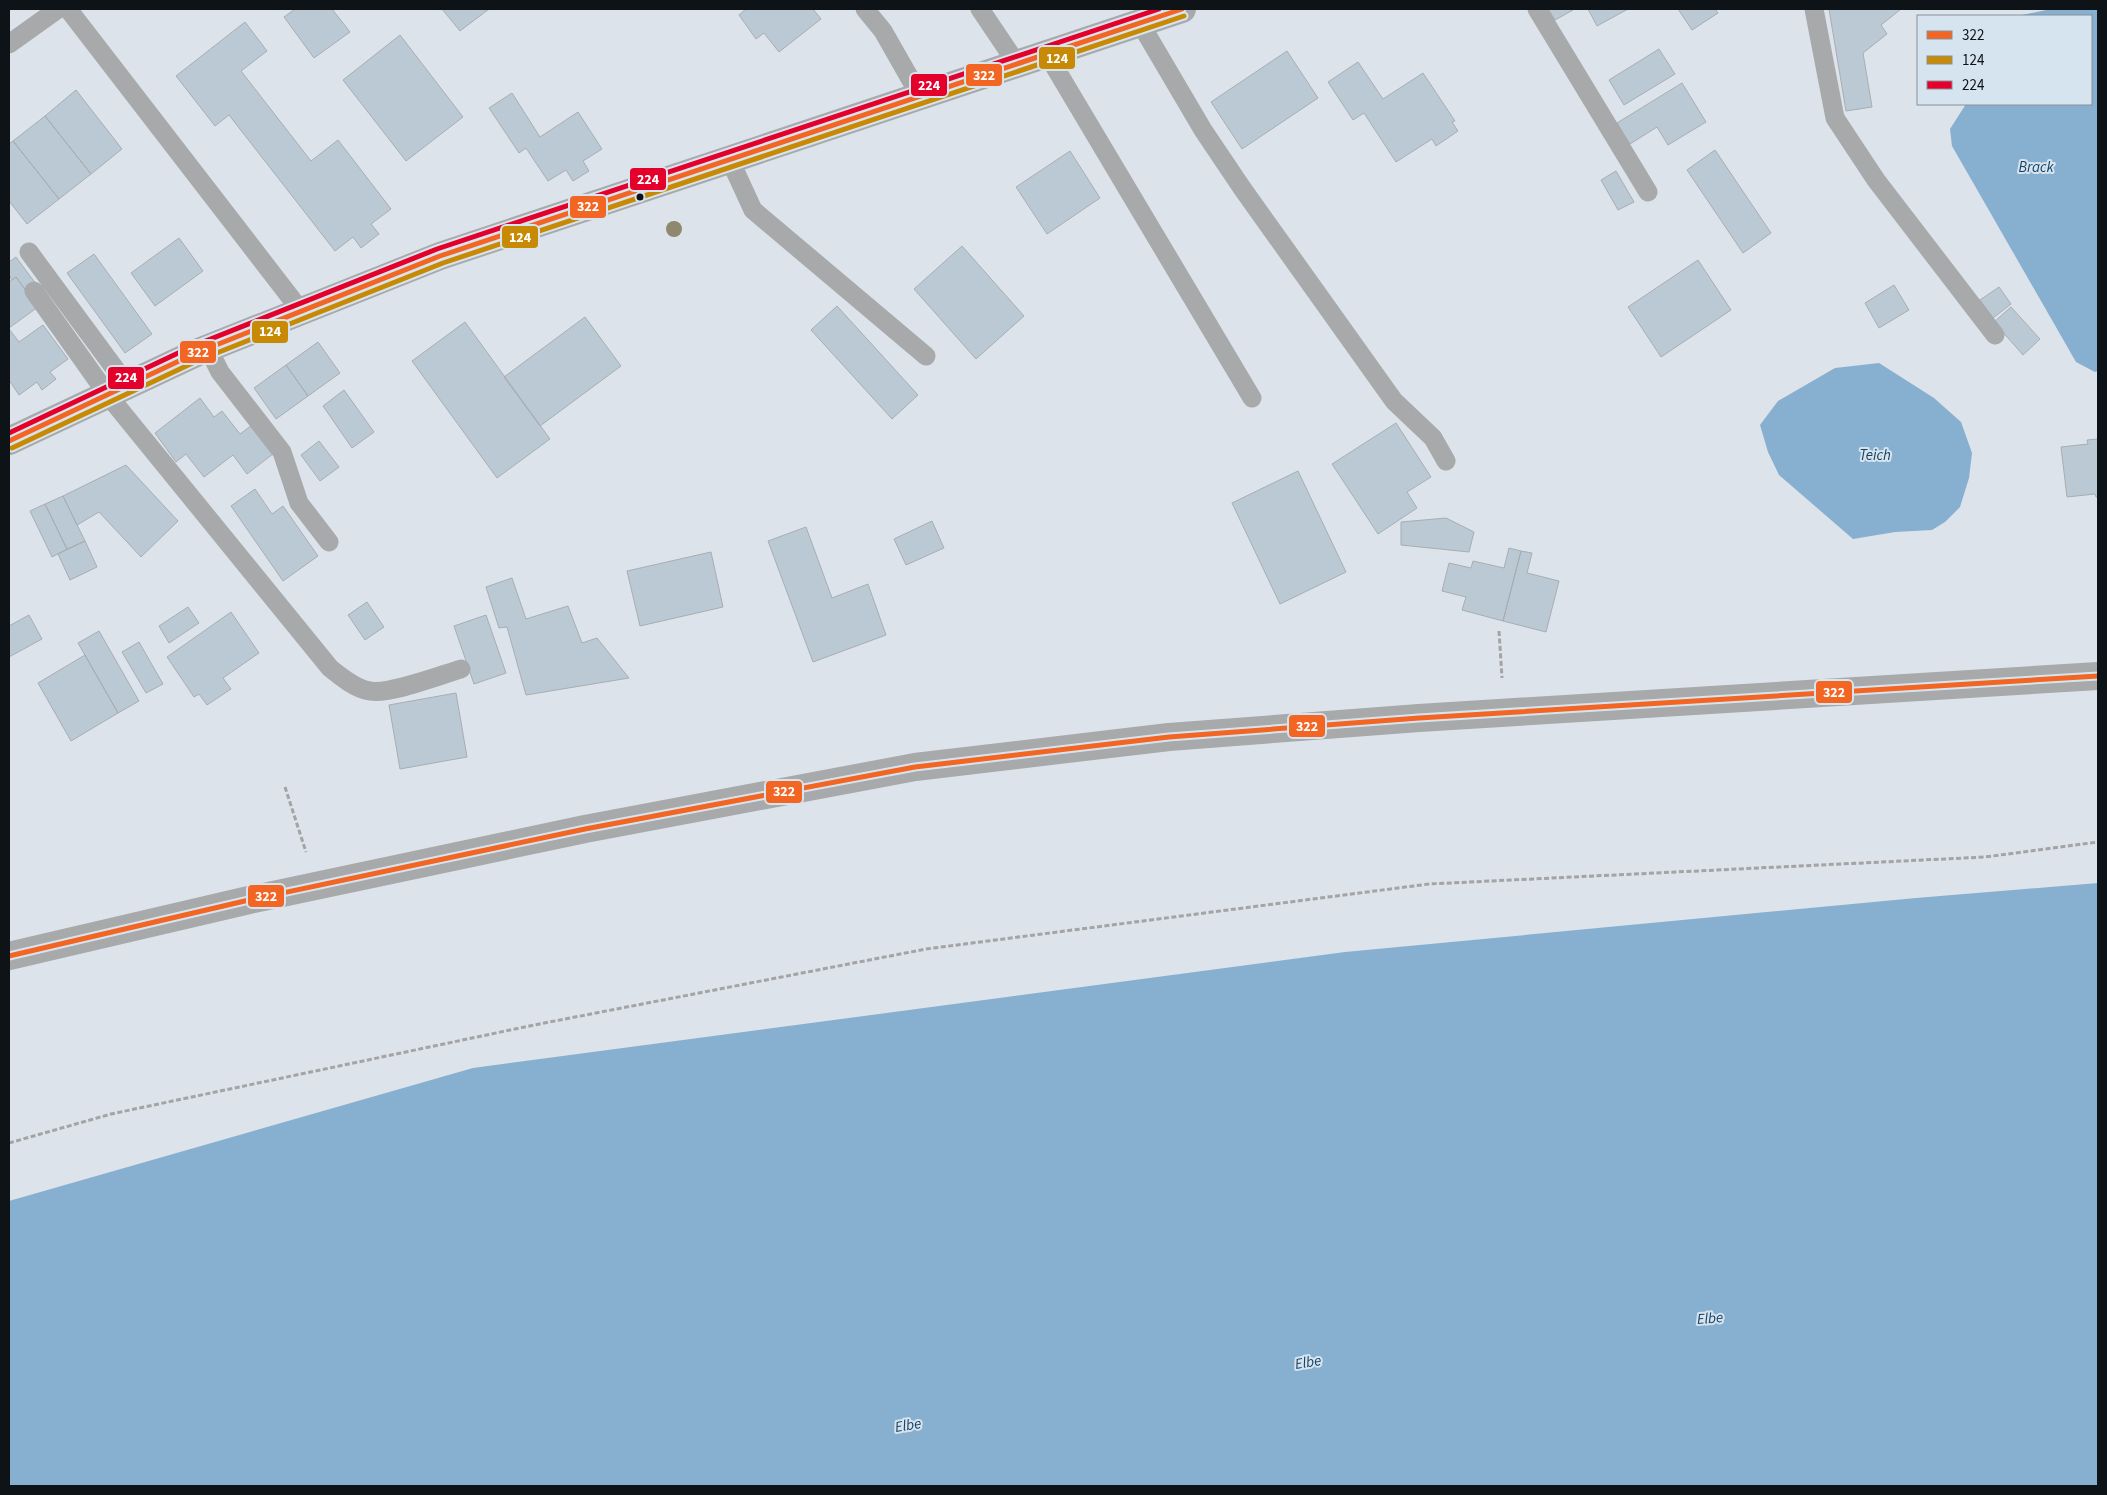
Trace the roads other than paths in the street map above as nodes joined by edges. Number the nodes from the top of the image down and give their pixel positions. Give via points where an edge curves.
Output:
1 (58, 9) edge
2 (68, 9) edge
3 (865, 9) edge
4 (980, 9) edge
5 (1182, 9) edge
6 (1536, 9) edge
7 (1814, 9) edge
8 (1140, 23) junction
9 (9, 44) edge
10 (1047, 54) junction
11 (1017, 64) junction
12 (920, 96) junction
13 (730, 160) junction
14 (1648, 192) dead end
15 (29, 252) dead end
16 (34, 291) dead end
17 (301, 311) junction
18 (1995, 335) dead end
19 (208, 348) junction
20 (926, 356) dead end
21 (117, 390) junction
22 (1252, 398) dead end
23 (9, 440) edge
24 (1446, 461) dead end
25 (330, 542) dead end
26 (461, 669) dead end
27 (2098, 676) edge
28 (9, 956) edge

1 - 9 lane
2 - 17 lane
3 - 12 lane via 883,31
4 - 11 lane
5 - 8 street
6 - 14 lane
7 - 18 lane via 1835,118 1876,180
8 - 10 street
8 - 24 lane via 1198,124 1237,180 1394,401 1433,438
10 - 11 street
10 - 22 lane
11 - 12 street
12 - 13 street
13 - 17 street via 440,256
13 - 20 lane via 753,210
15 - 21 lane
16 - 21 lane
17 - 19 street
19 - 21 street
19 - 25 lane via 220,372 282,452 299,503
21 - 23 street
21 - 26 lane via 308,642 342,677 371,692
27 - 28 street via 1168,737 915,767 575,831 249,900

